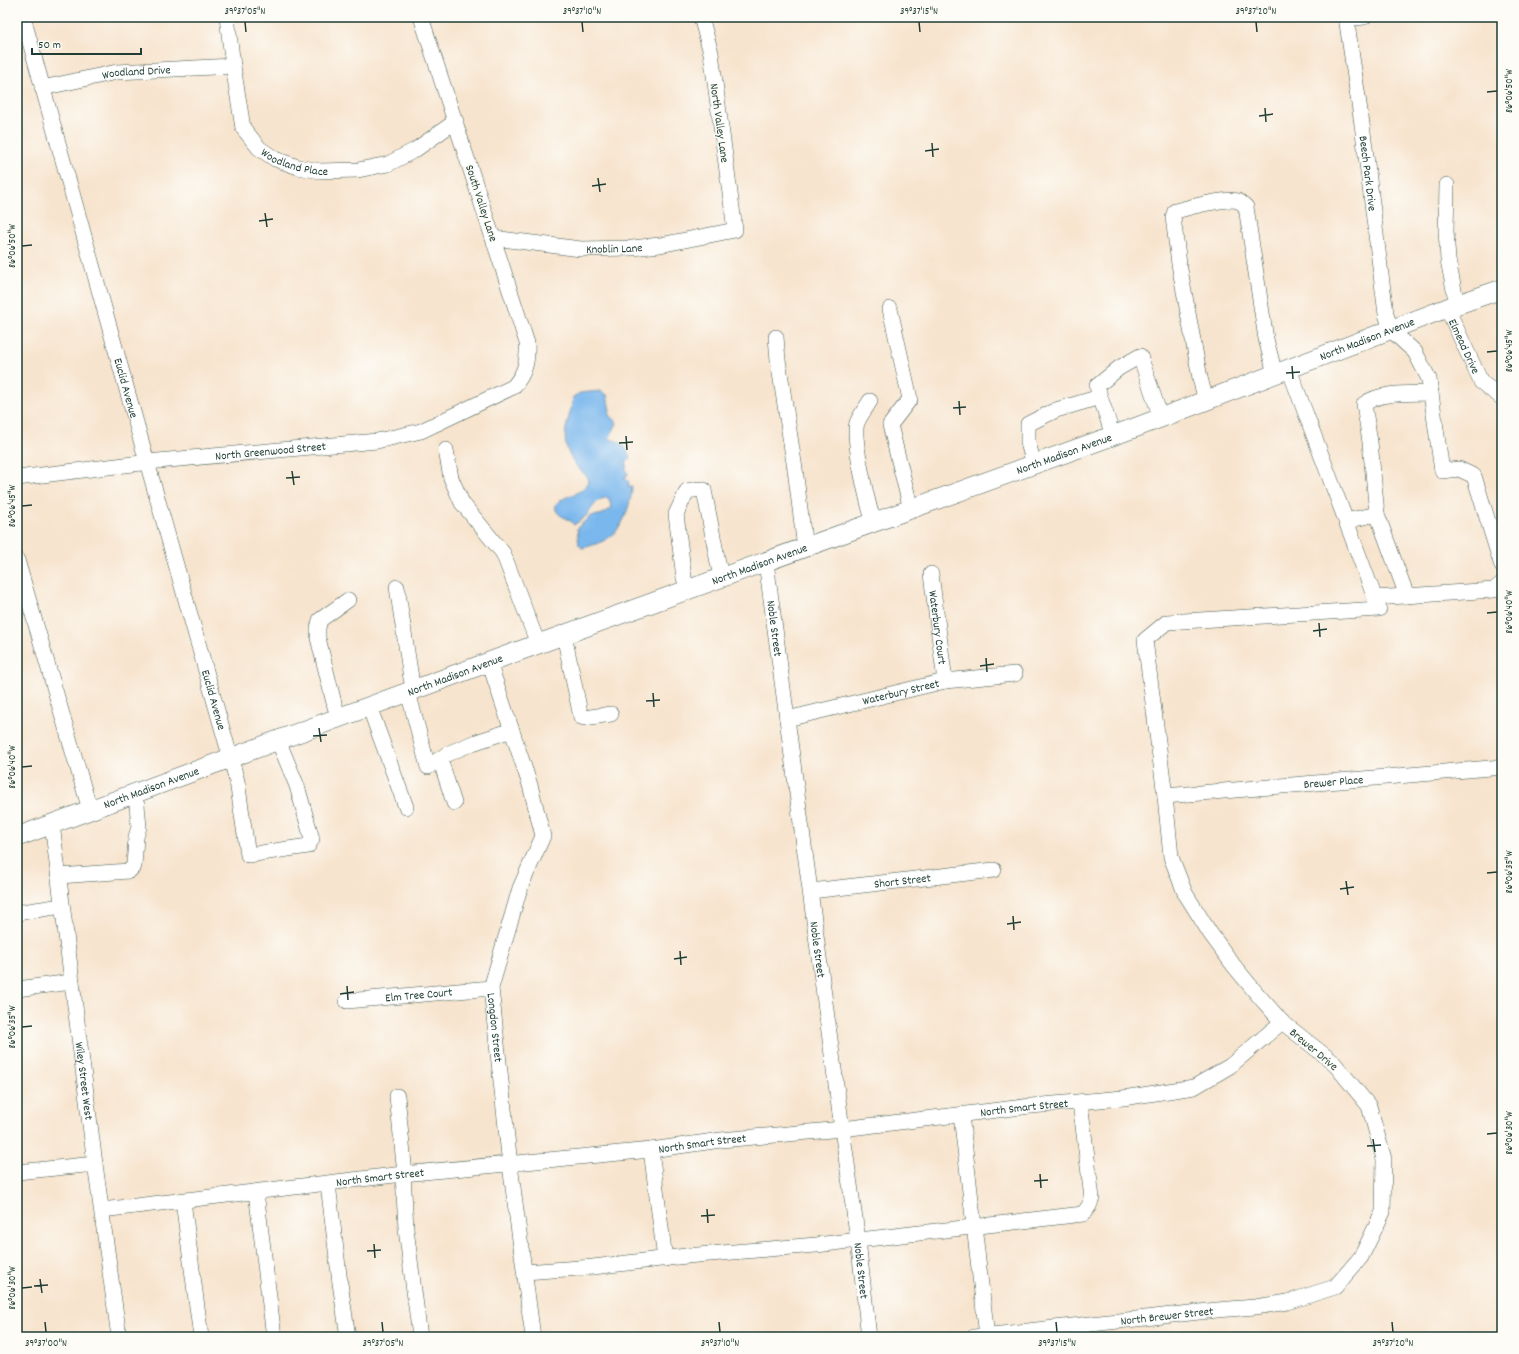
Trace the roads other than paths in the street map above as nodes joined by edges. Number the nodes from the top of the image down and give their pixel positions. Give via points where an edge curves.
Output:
1 (23, 17) edge
2 (227, 17) edge
3 (421, 17) edge
4 (701, 17) edge
5 (1364, 17) edge
6 (1346, 18) edge
7 (233, 66) junction
8 (42, 88) junction
9 (456, 121) junction
10 (1447, 185) dead end
11 (735, 230) joint
12 (493, 238) junction
13 (1502, 289) edge
14 (1452, 307) junction
15 (890, 309) dead end
16 (1392, 330) junction
17 (776, 337) dead end
18 (1282, 372) junction
19 (513, 387) joint
20 (1431, 393) junction
21 (1100, 397) junction
22 (1502, 398) edge
23 (870, 401) dead end
24 (1206, 401) junction
25 (1161, 418) junction
26 (1112, 436) junction
27 (446, 450) dead end
28 (147, 462) junction
29 (1034, 464) junction
30 (17, 478) edge
31 (911, 509) junction
32 (1377, 514) junction
33 (1346, 521) junction
34 (874, 523) junction
35 (805, 548) junction
36 (17, 560) edge
37 (766, 562) junction
38 (1502, 566) edge
39 (931, 574) dead end
40 (720, 578) junction
41 (1502, 583) edge
42 (397, 587) dead end
43 (688, 590) junction
44 (1406, 596) junction
45 (1375, 598) junction
46 (348, 600) dead end
47 (564, 635) junction
48 (538, 644) junction
49 (489, 662) junction
50 (1015, 674) dead end
51 (945, 681) junction
52 (411, 691) junction
53 (369, 706) junction
54 (611, 714) dead end
55 (341, 717) junction
56 (787, 719) junction
57 (512, 730) junction
58 (278, 740) junction
59 (230, 758) junction
60 (440, 759) junction
61 (1502, 766) edge
62 (132, 794) junction
63 (1165, 796) junction
64 (454, 803) dead end
65 (406, 807) dead end
66 (90, 810) junction
67 (52, 824) junction
68 (17, 837) edge
69 (994, 870) dead end
70 (59, 876) junction
71 (811, 891) junction
72 (62, 906) junction
73 (17, 915) edge
74 (72, 982) junction
75 (17, 988) edge
76 (491, 988) junction
77 (347, 1001) dead end
78 (1282, 1022) junction
79 (396, 1096) dead end
80 (1080, 1102) junction
81 (960, 1115) junction
82 (842, 1129) junction
83 (651, 1150) junction
84 (95, 1164) junction
85 (510, 1165) junction
86 (17, 1172) edge
87 (404, 1174) junction
88 (328, 1184) junction
89 (256, 1192) junction
90 (183, 1201) junction
91 (102, 1210) junction
92 (974, 1227) junction
93 (858, 1240) junction
94 (665, 1259) junction
95 (525, 1272) junction
96 (1288, 1302) joint
97 (981, 1336) edge
98 (119, 1337) edge
99 (201, 1337) edge
100 (274, 1337) edge
101 (348, 1337) edge
102 (420, 1337) edge
103 (533, 1337) edge
104 (869, 1337) edge

1 - 8 street, Euclid Avenue
2 - 7 street, Woodland Place
3 - 9 street, South Valley Lane
4 - 11 street, North Valley Lane via 711,54
5 - 6 street
6 - 16 street, Beech Park Drive via 1386,314
7 - 8 street, Woodland Drive via 117,72
7 - 9 street, Woodland Place via 243,128 259,148 275,159 298,168 358,170 388,164 415,150
8 - 28 street, Euclid Avenue
9 - 12 street, South Valley Lane
10 - 14 street, Elmead Drive via 1446,231
11 - 12 street, Knoblin Lane via 632,248 581,249
12 - 19 street, South Valley Lane via 528,343 528,358 524,372
13 - 14 main road, North Madison Avenue
14 - 16 main road, North Madison Avenue
14 - 22 street, Elmead Drive via 1481,382
15 - 31 street via 910,400 890,425
16 - 18 main road, North Madison Avenue
16 - 20 street via 1415,352 1429,379
17 - 35 street
18 - 24 main road, North Madison Avenue
18 - 24 street via 1266,339 1246,207 1238,201 1226,201 1175,211 1173,217 1179,264
18 - 33 street
19 - 28 street, North Greenwood Street via 421,431 377,441
20 - 32 street via 1392,395 1370,399 1364,404
20 - 38 street via 1442,470 1460,469 1474,476
21 - 25 street via 1097,386 1119,368 1140,356
21 - 26 street
21 - 29 street via 1056,410 1028,424 1028,443
23 - 34 street via 857,423 857,435 867,499
24 - 25 main road, North Madison Avenue
25 - 26 main road, North Madison Avenue
26 - 29 main road, North Madison Avenue
27 - 48 street via 451,478 462,503 504,553
28 - 30 street, North Greenwood Street
28 - 59 street, Euclid Avenue
29 - 31 main road, North Madison Avenue
31 - 34 main road, North Madison Avenue
32 - 33 street
32 - 44 street
33 - 45 street
34 - 35 main road, North Madison Avenue
35 - 37 main road, North Madison Avenue
36 - 66 street
37 - 40 main road, North Madison Avenue
37 - 56 street, Noble Street
39 - 51 street, Waterbury Court
40 - 43 main road, North Madison Avenue
40 - 43 street via 704,490 687,491 676,514 684,578
41 - 44 street via 1494,590
42 - 52 street
43 - 47 main road, North Madison Avenue
44 - 45 street
45 - 63 street, Brewer Drive via 1379,609 1167,622 1145,640
46 - 55 street via 320,620 318,628 318,638 335,707
47 - 48 main road, North Madison Avenue
47 - 54 street via 581,716 584,718
48 - 49 main road, North Madison Avenue
49 - 52 main road, North Madison Avenue
49 - 57 street, Longdon Street
50 - 51 street, Waterbury Street
51 - 56 street, Waterbury Street
52 - 53 main road, North Madison Avenue
52 - 60 street via 428,767
53 - 55 main road, North Madison Avenue
53 - 65 street
55 - 58 main road, North Madison Avenue
56 - 71 street, Noble Street
57 - 60 street via 473,743
57 - 76 street, Longdon Street via 543,836 520,888
58 - 59 main road, North Madison Avenue
58 - 59 street, Euclid Avenue via 297,786 312,839 308,846 248,855 237,781
59 - 62 main road, North Madison Avenue
60 - 64 street
61 - 63 street, Brewer Place
62 - 66 main road, North Madison Avenue
62 - 70 street via 137,805 139,827 134,866 129,871
63 - 78 street, Brewer Drive via 1171,856 1185,893 1234,966
66 - 67 main road, North Madison Avenue
67 - 68 main road, North Madison Avenue
67 - 70 street, Wiley Street West
69 - 71 street, Short Street
70 - 72 street, Wiley Street West
71 - 82 street, Noble Street
72 - 73 street
72 - 74 street, Wiley Street West
74 - 75 street
74 - 84 street, Wiley Street West
76 - 77 street, Elm Tree Court
76 - 85 street, Longdon Street
78 - 80 street, North Smart Street via 1230,1066 1194,1087
78 - 96 street, Brewer Drive via 1333,1062 1369,1106 1384,1159 1383,1212 1361,1257 1335,1287
79 - 87 street
80 - 81 street, North Smart Street
80 - 92 street via 1092,1198 1083,1214
81 - 82 street, North Smart Street
81 - 92 street
82 - 83 street, North Smart Street via 721,1140
82 - 93 street, Noble Street
83 - 85 street, North Smart Street
83 - 94 street
84 - 86 street
84 - 91 street, Wiley Street West
85 - 87 street, North Smart Street
85 - 95 street, Longdon Street
87 - 88 street, North Smart Street
87 - 102 street via 406,1229
88 - 89 street, North Smart Street
88 - 101 street
89 - 90 street, North Smart Street
89 - 100 street
90 - 91 street, North Smart Street
90 - 99 street
91 - 98 street, Wiley Street West
92 - 93 street
92 - 97 street
93 - 94 street
93 - 104 street, Noble Street
94 - 95 street
95 - 103 street, Longdon Street
96 - 97 street, North Brewer Street

